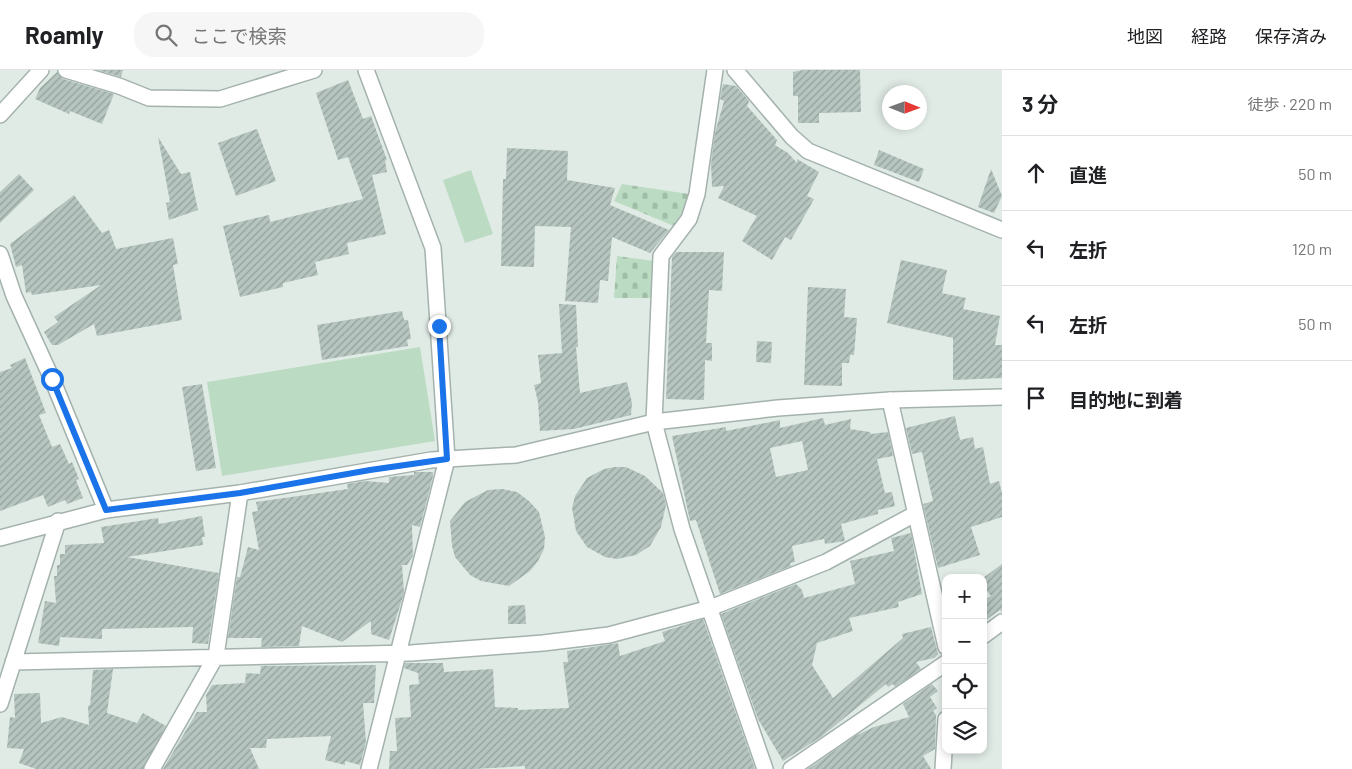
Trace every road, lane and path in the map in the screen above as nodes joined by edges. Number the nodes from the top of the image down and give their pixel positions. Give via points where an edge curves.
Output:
1 (41, 70) edge
2 (66, 70) edge
3 (314, 70) edge
4 (366, 70) edge
5 (715, 70) edge
6 (735, 70) edge
7 (0, 115) edge
8 (1002, 230) edge
9 (0, 254) edge
10 (1002, 397) edge
11 (890, 400) junction
12 (654, 422) junction
13 (447, 459) junction
14 (240, 493) junction
15 (106, 510) junction
16 (916, 514) junction
17 (58, 521) junction
18 (0, 538) edge
19 (710, 608) junction
20 (1002, 622) edge
21 (942, 629) edge
22 (987, 633) edge
23 (399, 653) junction
24 (216, 656) junction
25 (13, 662) junction
26 (945, 664) edge
27 (0, 704) edge
28 (944, 754) edge
29 (152, 769) edge
30 (368, 769) edge
31 (765, 769) edge
32 (791, 769) edge
33 (943, 769) edge

1 - 7 street
2 - 3 street via 149,98 220,99
4 - 13 street via 433,248
5 - 12 street via 697,194 689,219 661,256
6 - 8 street via 792,137 808,151
9 - 15 street via 14,296
10 - 11 street
11 - 12 street
11 - 16 street
12 - 13 street via 516,455
12 - 19 street via 682,529
13 - 14 street
13 - 23 street
14 - 15 street
14 - 24 street
15 - 17 street
16 - 19 street via 826,562
16 - 21 street
17 - 18 street
17 - 25 street
19 - 23 street via 609,635
19 - 31 street
20 - 22 street
23 - 24 street
23 - 30 street
24 - 25 street
24 - 29 street
25 - 27 street
26 - 32 street
28 - 33 street

